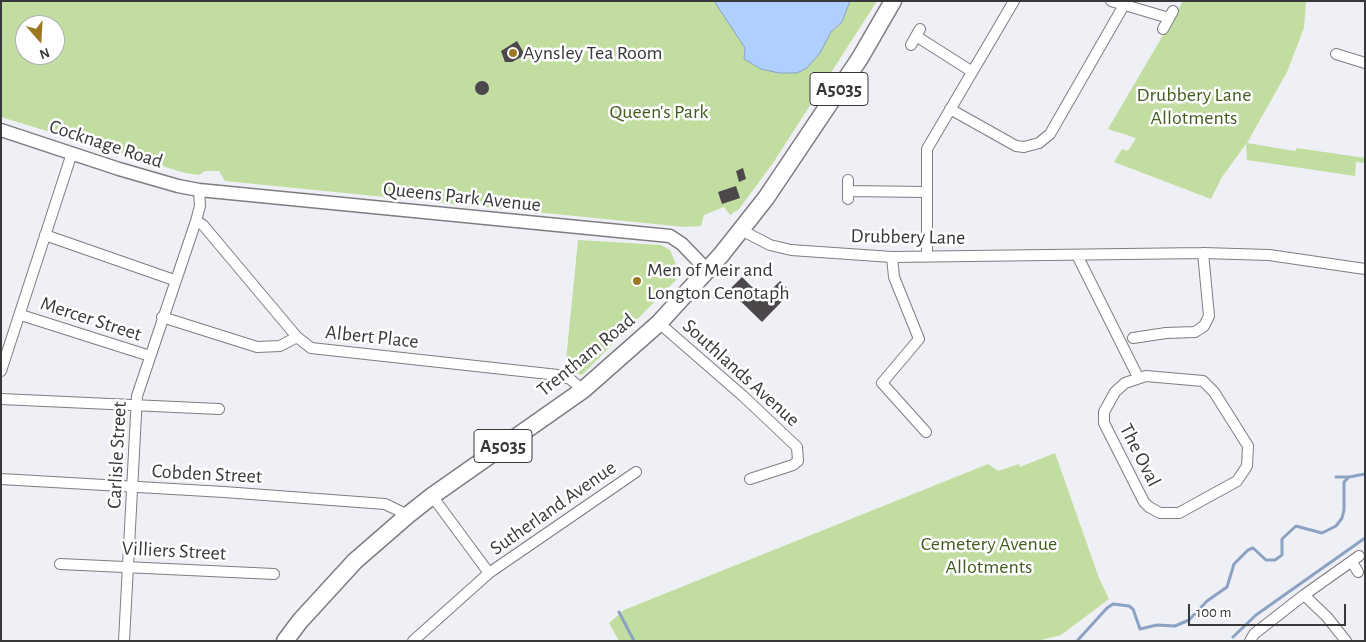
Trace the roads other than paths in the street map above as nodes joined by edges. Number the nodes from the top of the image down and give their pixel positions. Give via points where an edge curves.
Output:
1 (893, 1) edge
2 (1014, 1) edge
3 (1111, 1) edge
4 (1124, 5) junction
5 (1163, 28) dead end
6 (916, 37) dead end
7 (1336, 54) dead end
8 (1365, 63) edge
9 (971, 71) junction
10 (950, 108) junction
11 (1, 130) edge
12 (72, 153) junction
13 (200, 190) junction
14 (848, 190) dead end
15 (925, 192) junction
16 (196, 221) junction
17 (742, 230) junction
18 (45, 235) junction
19 (1203, 253) junction
20 (1077, 255) junction
21 (892, 257) junction
22 (927, 257) junction
23 (1365, 268) edge
24 (707, 270) junction
25 (174, 280) junction
26 (21, 315) junction
27 (162, 317) junction
28 (658, 323) junction
29 (297, 337) junction
30 (1132, 338) dead end
31 (150, 356) junction
32 (1, 370) edge
33 (1138, 377) junction
34 (583, 390) junction
35 (1, 398) edge
36 (136, 405) junction
37 (219, 409) dead end
38 (926, 432) dead end
39 (636, 472) dead end
40 (1, 479) edge
41 (750, 479) dead end
42 (132, 487) junction
43 (432, 496) junction
44 (408, 515) junction
45 (74, 553) dead end
46 (60, 564) dead end
47 (73, 564) junction
48 (129, 566) junction
49 (1358, 572) dead end
50 (489, 573) junction
51 (274, 574) dead end
52 (1304, 595) junction
53 (124, 641) edge
54 (285, 641) edge
55 (413, 641) edge
56 (1250, 641) edge
57 (1346, 641) edge

1 - 17 main road, Trentham Road / A5035 via 844,82
2 - 9 street
3 - 4 street
4 - 5 street via 1171,14
4 - 10 street via 1050,134 1039,144 1016,146
6 - 9 street
7 - 8 street
9 - 10 street
10 - 15 street via 927,150
11 - 12 street, Cocknage Road
12 - 13 street, Cocknage Road
12 - 18 street
13 - 16 street, Carlisle Street
13 - 24 street, Queens Park Avenue via 670,236
14 - 15 street
15 - 22 street
16 - 25 street, Carlisle Street
16 - 29 street via 203,225
17 - 21 street, Drubbery Lane via 770,245 791,250
17 - 24 main road, Trentham Road / A5035
18 - 25 street
18 - 26 street
19 - 20 street, Drubbery Lane
19 - 23 street, Drubbery Lane via 1269,255
19 - 30 street via 1210,316 1207,321 1195,332 1149,339
20 - 22 street, Drubbery Lane
20 - 33 street
21 - 22 street, Drubbery Lane
21 - 38 street via 894,277 919,339 882,383
24 - 28 main road, Trentham Road / A5035
25 - 27 street, Carlisle Street
26 - 31 street, Mercer Street
26 - 32 street
27 - 29 street, Albert Place via 258,347 280,346
27 - 31 street, Carlisle Street
28 - 34 main road, Trentham Road / A5035
28 - 41 street, Southlands Avenue via 797,447 798,462
29 - 34 street, Albert Place via 311,348 558,374
31 - 36 street, Carlisle Street
33 - 33 street, The Oval via 1195,378 1209,386 1248,446 1247,466 1237,482 1179,513 1160,513 1149,507 1106,430 1104,418 1108,402 1115,392
34 - 43 main road, Trentham Road / A5035
35 - 36 street
36 - 37 street
36 - 42 street, Carlisle Street
39 - 50 street, Sutherland Avenue
40 - 42 street, Cobden Street
42 - 44 street, Cobden Street via 385,504
42 - 48 street, Carlisle Street
43 - 44 main road, Trentham Road / A5035
43 - 50 street, Sutherland Avenue
44 - 54 main road, Trentham Road / A5035 via 356,561
45 - 47 street
46 - 47 street, Villiers Street
47 - 48 street, Villiers Street
48 - 51 street, Villiers Street
48 - 53 street, Carlisle Street
49 - 52 street via 1355,559
50 - 55 street, Sutherland Avenue
52 - 56 street via 1254,634
52 - 57 street via 1328,617

